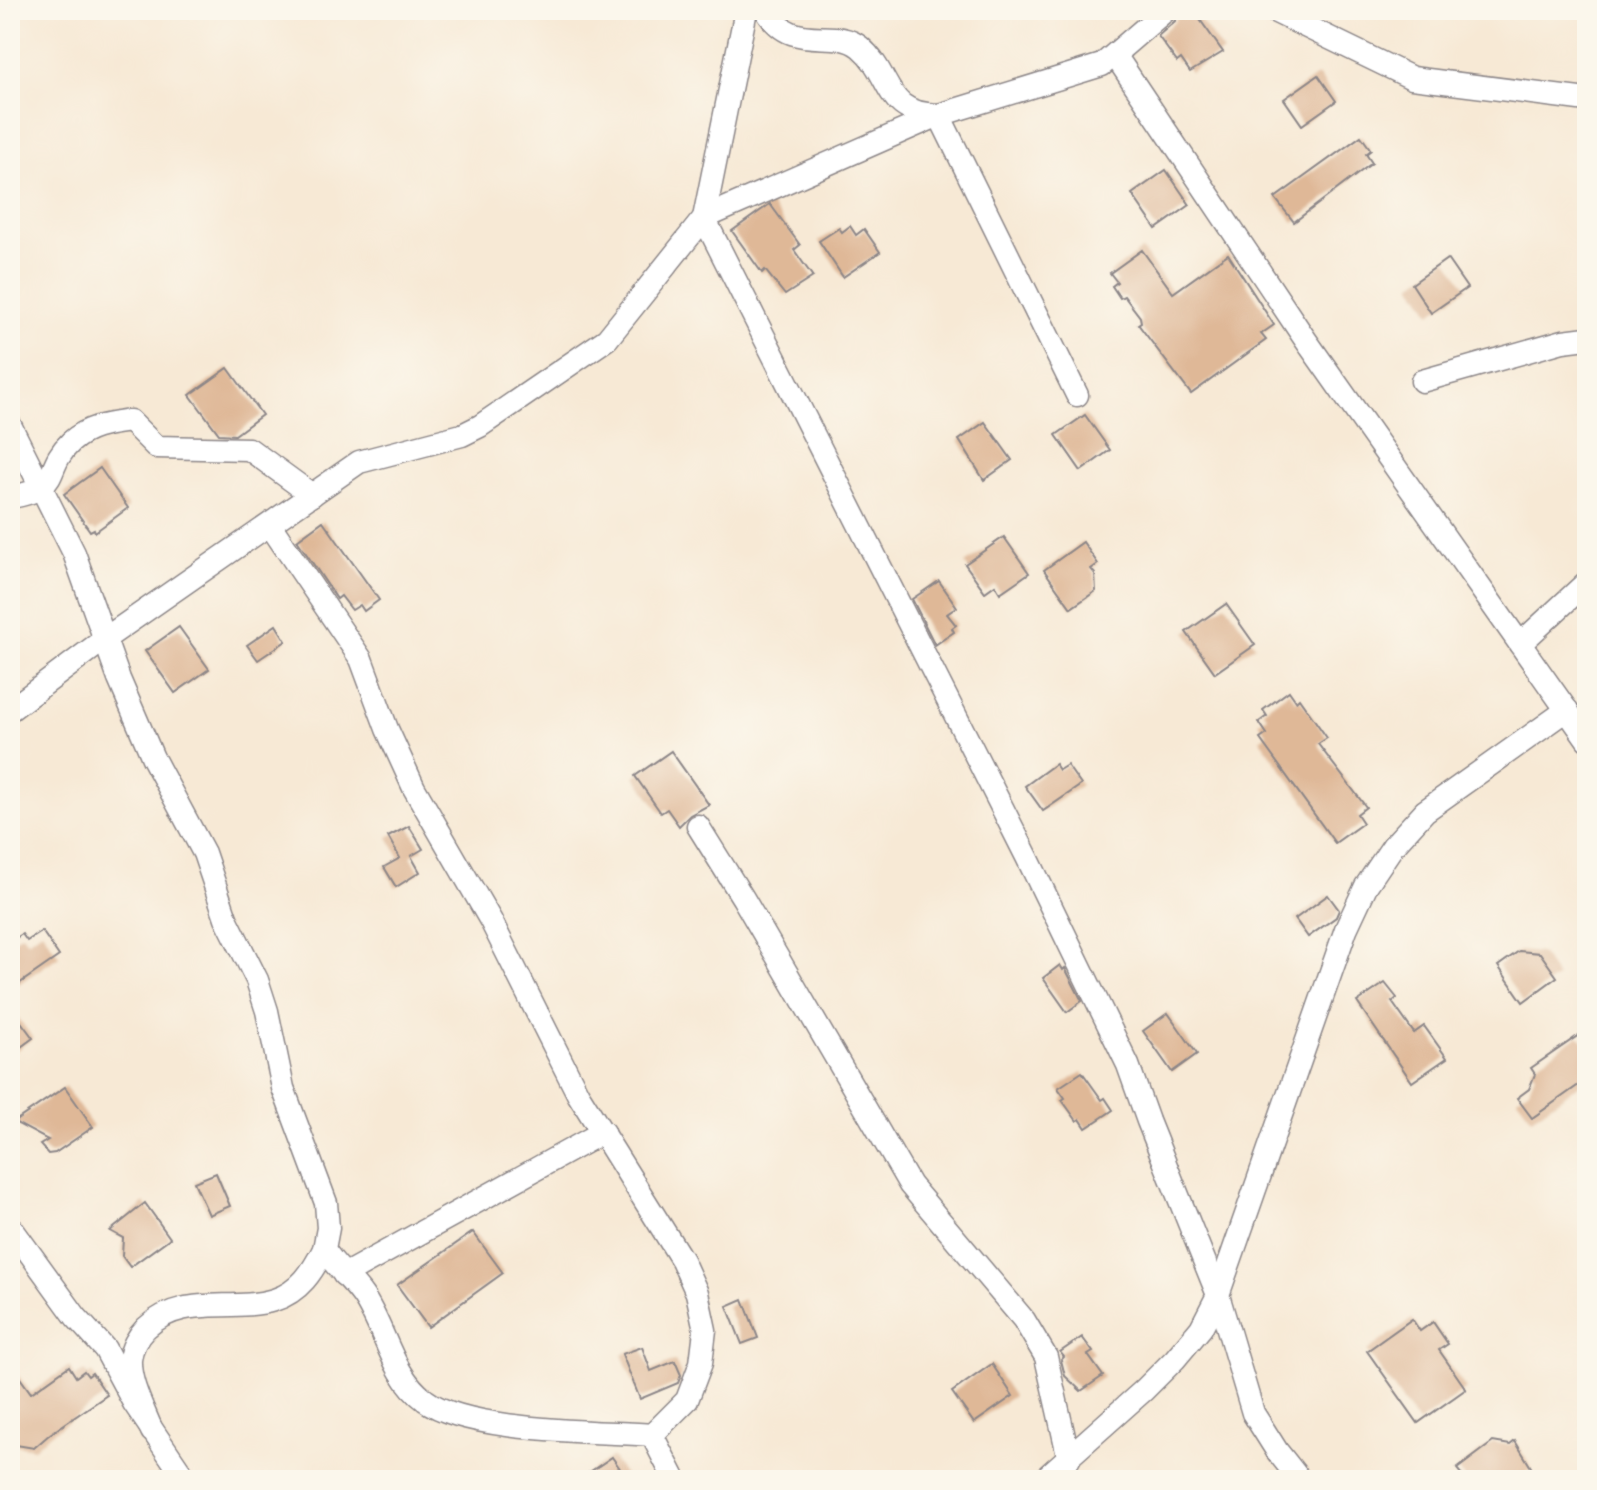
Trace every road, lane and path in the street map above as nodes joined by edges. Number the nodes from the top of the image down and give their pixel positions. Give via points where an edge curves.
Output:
1 (746, 10) edge
2 (766, 10) edge
3 (1166, 10) edge
4 (1272, 10) edge
5 (1115, 55) junction
6 (1587, 100) edge
7 (939, 115) junction
8 (704, 218) junction
9 (1587, 338) edge
10 (1422, 381) dead end
11 (1077, 395) dead end
12 (10, 425) edge
13 (42, 488) junction
14 (312, 495) junction
15 (10, 497) edge
16 (270, 525) junction
17 (1587, 582) edge
18 (106, 638) junction
19 (1520, 644) junction
20 (10, 710) edge
21 (1567, 710) junction
22 (1587, 739) edge
23 (698, 826) dead end
24 (603, 1132) junction
25 (10, 1226) edge
26 (324, 1249) junction
27 (344, 1275) junction
28 (1218, 1295) junction
29 (152, 1431) junction
30 (652, 1435) junction
31 (1069, 1459) junction
32 (186, 1480) edge
33 (675, 1480) edge
34 (1043, 1480) edge
35 (1300, 1480) edge

1 - 8 street
2 - 7 street via 790,33 858,46 906,108 918,115
3 - 5 street
4 - 6 street via 1412,78
5 - 7 street via 1102,65
5 - 19 street via 1305,339
7 - 8 street
7 - 11 street
8 - 14 street via 607,339 480,426 359,462
8 - 28 street via 1128,1065
9 - 10 street
12 - 13 street
13 - 14 street via 70,443 104,424 130,421 156,447 249,449
13 - 15 street
13 - 18 street
14 - 16 street
16 - 18 street
16 - 24 street via 361,659 414,788
17 - 19 street
18 - 20 street
18 - 26 street via 153,758 204,853 226,918 257,980 283,1088 326,1203
19 - 21 street
21 - 22 street
21 - 28 street via 1425,811 1366,886 1346,929
23 - 31 street via 910,1185 1024,1320 1046,1357
24 - 27 street
24 - 30 street via 682,1260 705,1330 701,1363 687,1400
25 - 29 street via 105,1349
26 - 27 street
26 - 29 street via 305,1281 276,1299 191,1306 156,1319 142,1332 130,1360
27 - 30 street via 363,1296 410,1386 442,1411 487,1423
28 - 31 street via 1201,1328 1175,1359
28 - 35 street via 1253,1413
29 - 32 street
30 - 33 street
31 - 34 street

